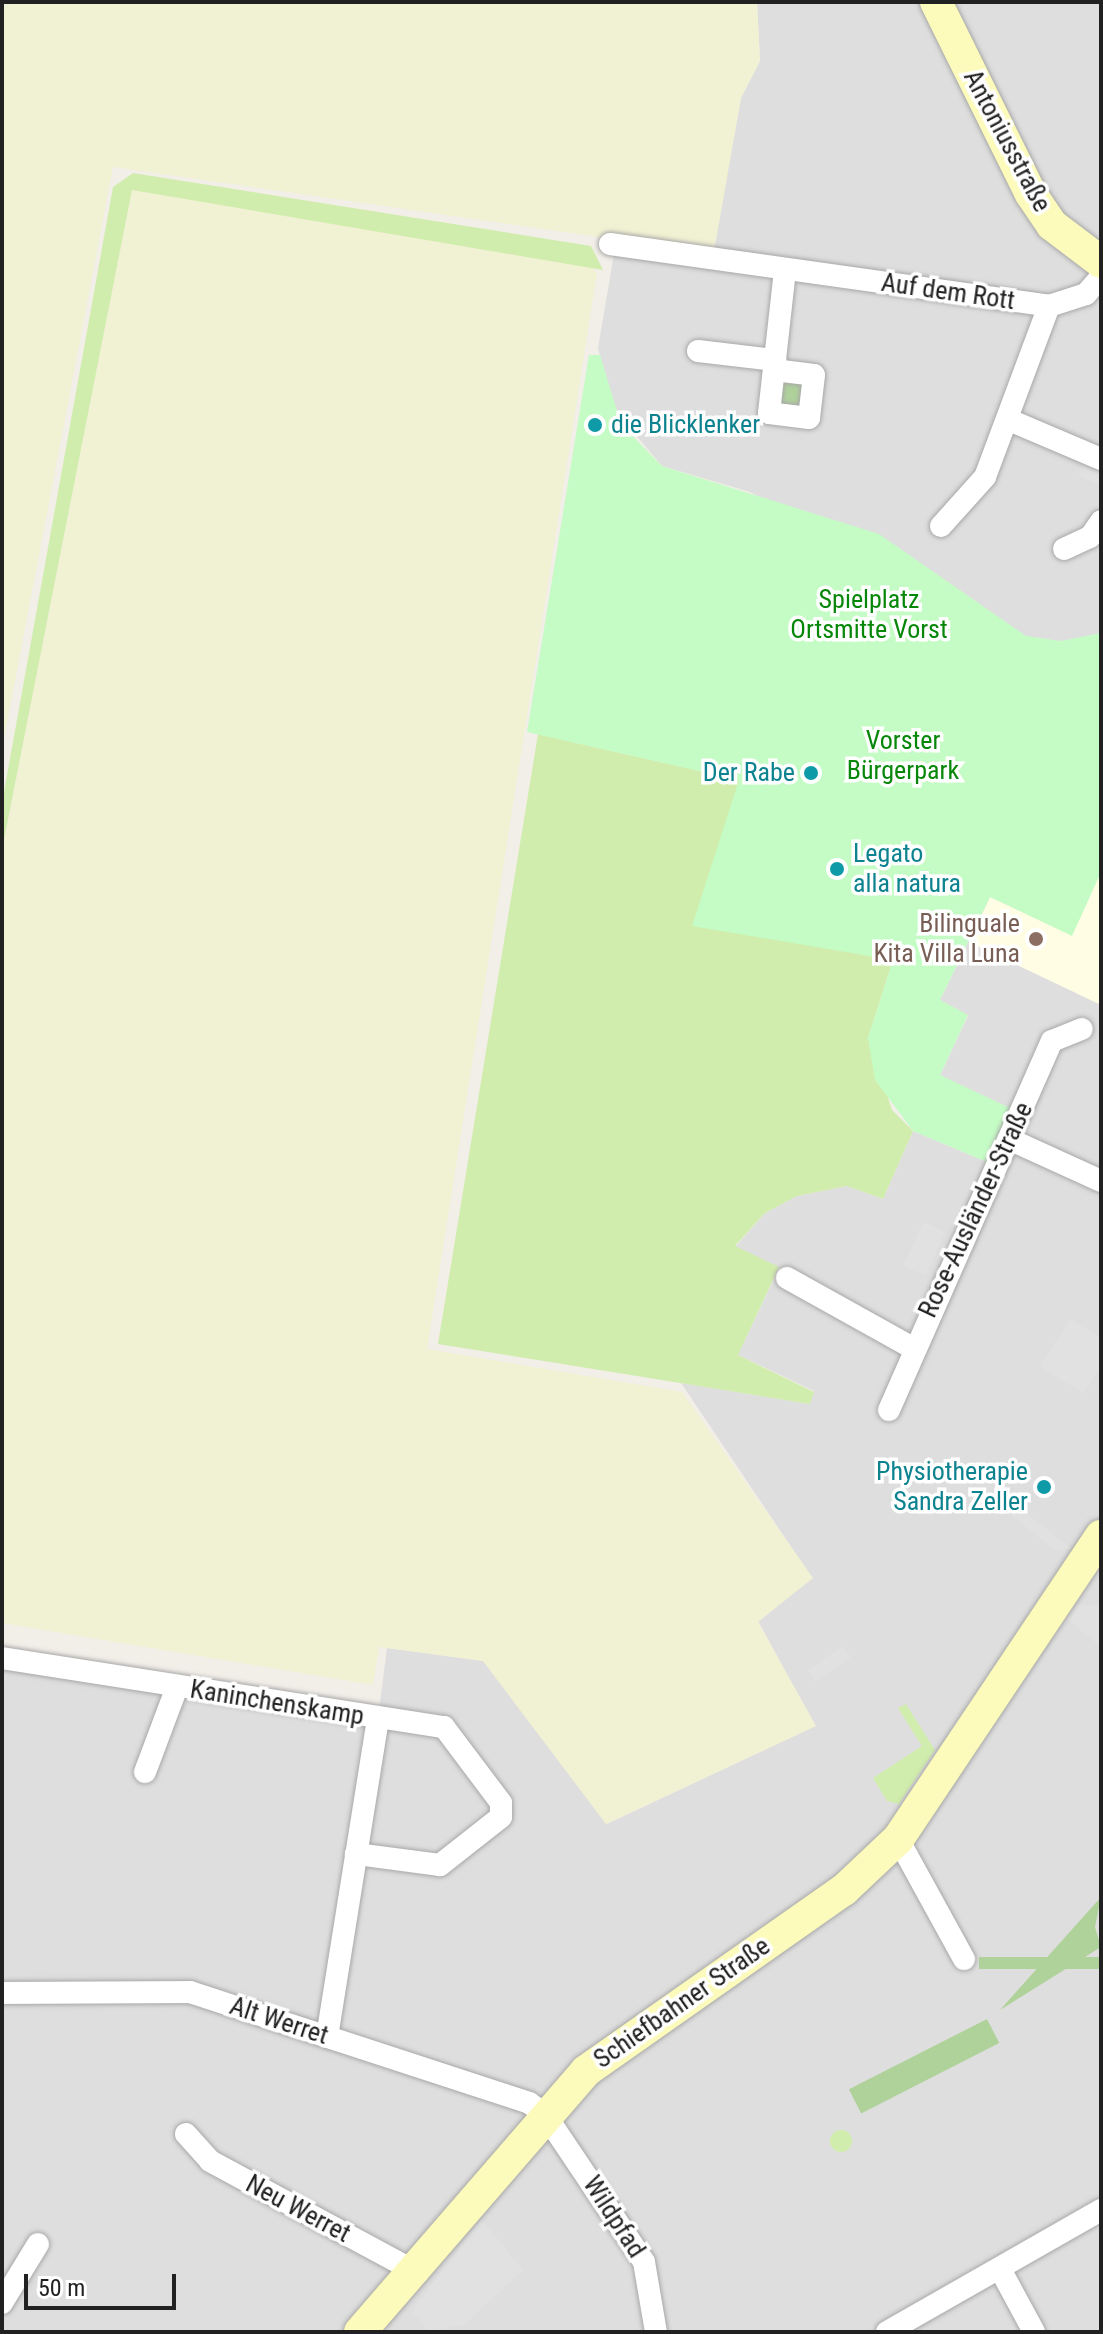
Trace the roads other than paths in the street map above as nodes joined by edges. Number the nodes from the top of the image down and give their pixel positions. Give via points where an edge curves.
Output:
1 (936, 2) edge
2 (610, 244) dead end
3 (1101, 262) edge
4 (785, 270) junction
5 (1101, 277) edge
6 (1049, 306) junction
7 (698, 351) dead end
8 (1009, 420) junction
9 (1101, 459) edge
10 (1101, 521) edge
11 (941, 526) dead end
12 (1064, 549) dead end
13 (1082, 1029) dead end
14 (1009, 1139) junction
15 (1101, 1181) edge
16 (787, 1278) dead end
17 (913, 1348) junction
18 (889, 1410) dead end
19 (1101, 1536) edge
20 (1091, 1573) edge
21 (2, 1658) edge
22 (177, 1687) junction
23 (378, 1719) junction
24 (145, 1772) dead end
25 (898, 1839) junction
26 (356, 1854) junction
27 (964, 1959) dead end
28 (2, 1993) edge
29 (327, 2037) junction
30 (544, 2113) junction
31 (186, 2134) dead end
32 (1101, 2210) edge
33 (38, 2244) dead end
34 (1000, 2269) junction
35 (418, 2273) junction
36 (2, 2303) edge
37 (360, 2332) edge
38 (656, 2332) edge
39 (887, 2332) edge
40 (1034, 2332) edge

1 - 3 street, Antoniusstraße via 1031,194 1052,225
2 - 4 street, Auf dem Rott
4 - 6 street, Auf dem Rott
4 - 7 street via 775,365
5 - 6 street, Auf dem Rott via 1086,294
6 - 8 street
8 - 9 street
8 - 11 street via 975,493
10 - 12 street via 1090,537
13 - 14 street, Rose-Ausländer-Straße via 1052,1041
14 - 15 street
14 - 17 street, Rose-Ausländer-Straße
16 - 17 street
17 - 18 street, Rose-Ausländer-Straße
19 - 20 street, Schiefbahner Straße
20 - 25 street, Schiefbahner Straße
21 - 22 street, Kaninchenskamp
22 - 23 street, Kaninchenskamp
22 - 24 street, Kaninchenskamp
23 - 26 street
23 - 26 street, Kaninchenskamp via 444,1727 503,1812 440,1865
25 - 27 street
25 - 30 street, Schiefbahner Straße via 832,1899 614,2048
26 - 29 street
28 - 29 street, Alt Werret via 190,1992
29 - 30 street, Alt Werret
30 - 35 street, Schiefbahner Straße
30 - 38 street, Wildpfad via 644,2262
31 - 35 street, Neu Werret via 210,2161
32 - 34 street
33 - 36 street
34 - 39 street
34 - 40 street
35 - 37 street, Schiefbahner Straße

